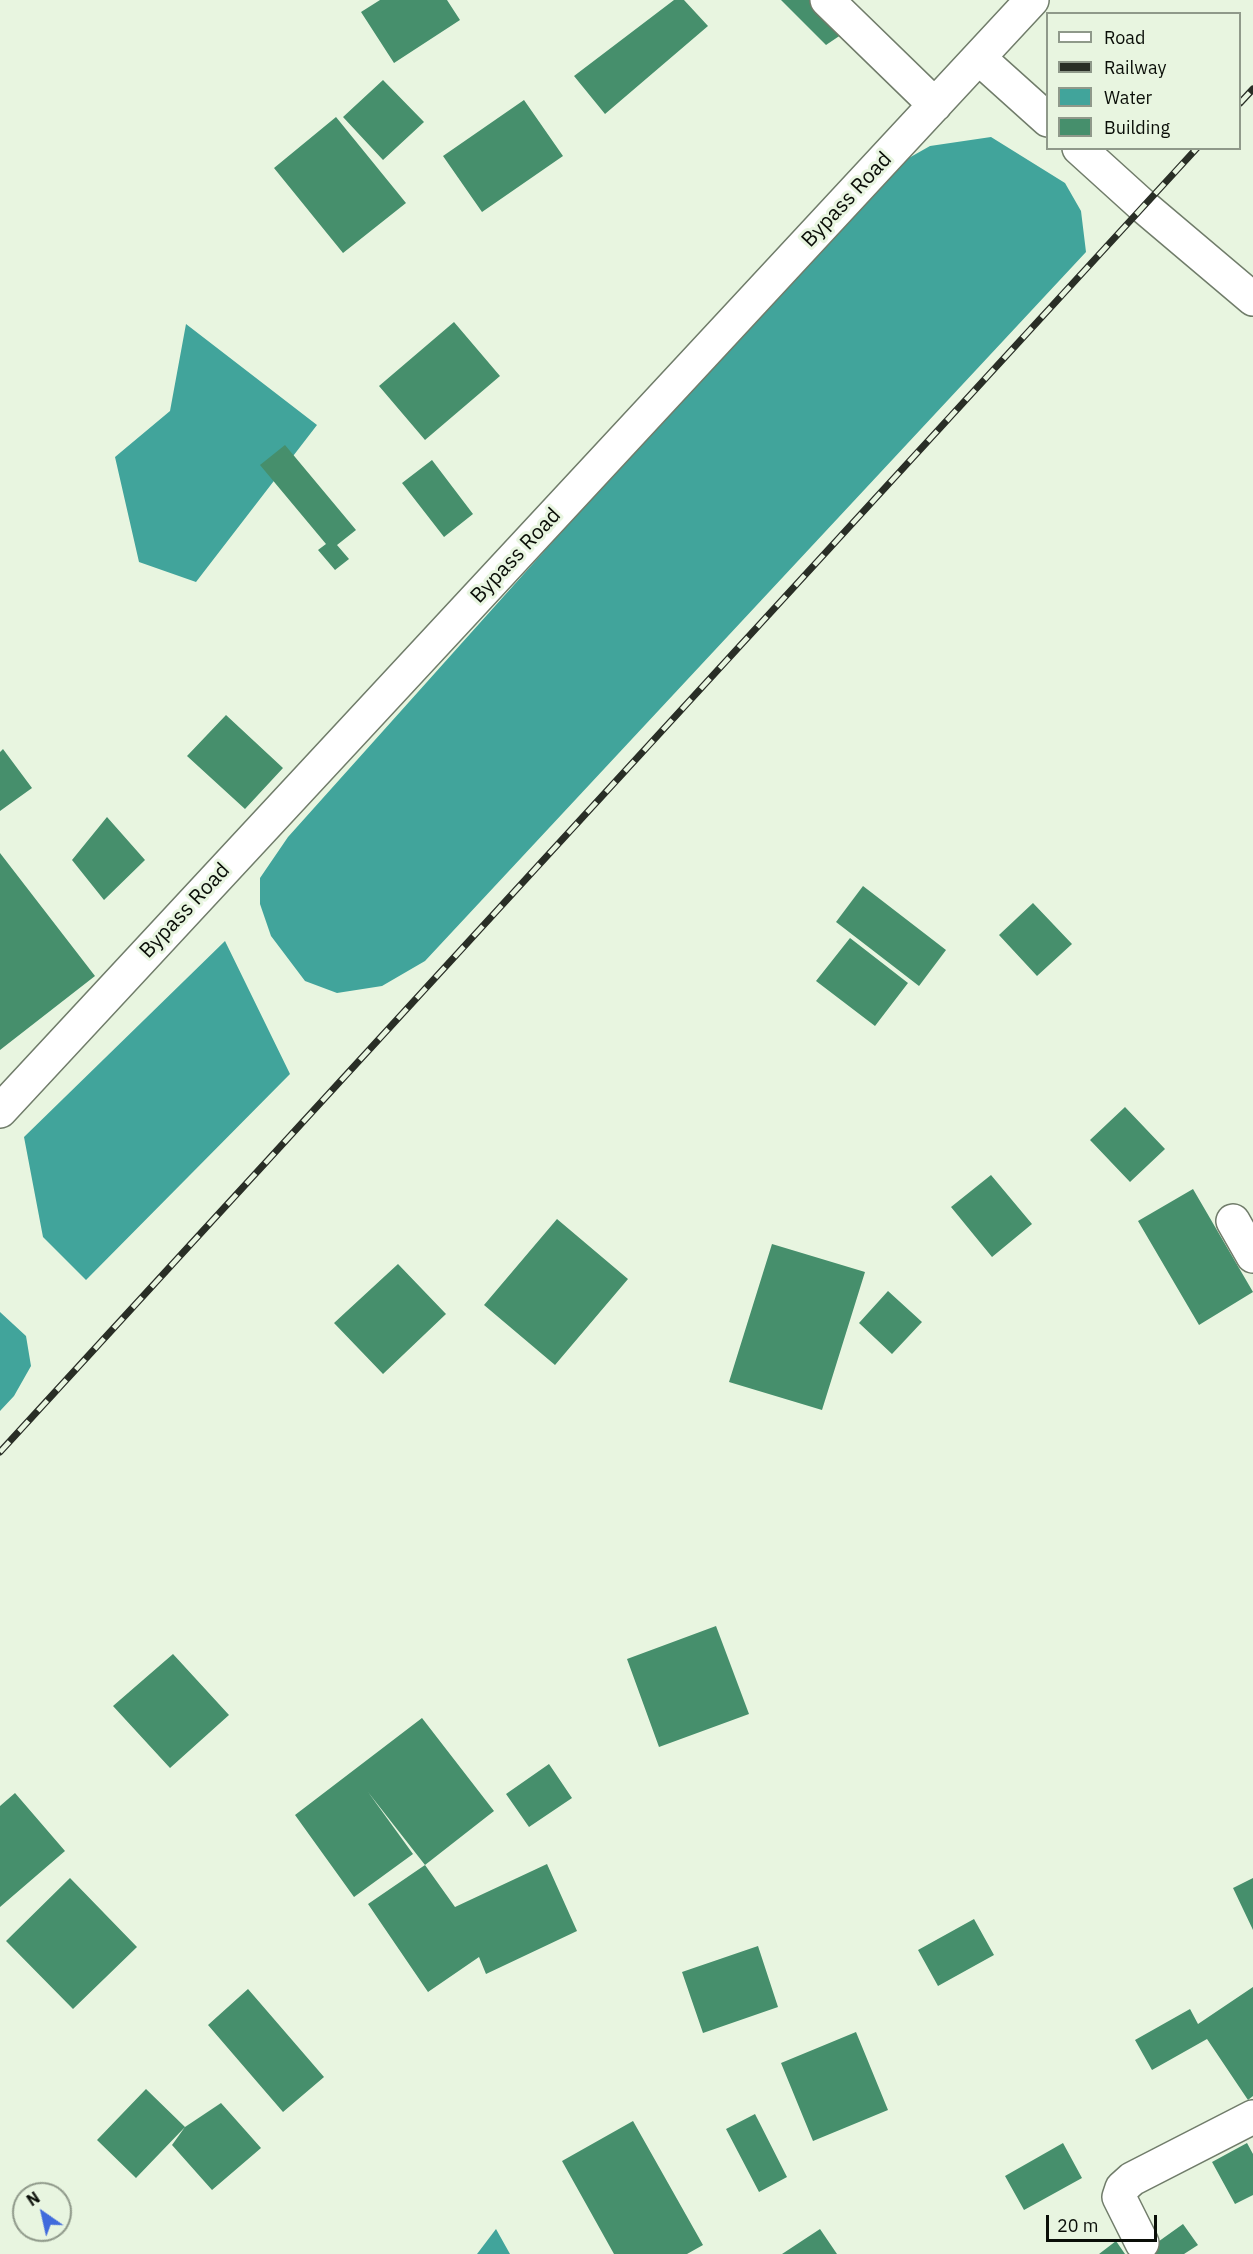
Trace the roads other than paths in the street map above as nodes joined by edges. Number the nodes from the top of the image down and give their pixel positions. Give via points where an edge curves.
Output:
1 (827, 0) edge
2 (1032, 0) edge
3 (979, 58) junction
4 (935, 105) junction
5 (1046, 119) edge
6 (1081, 150) edge
7 (1253, 299) edge
8 (0, 1111) edge
9 (1233, 1221) dead end
10 (1253, 1256) edge
11 (1253, 2117) edge
12 (1142, 2243) dead end

1 - 4 street
2 - 3 street, Bypass Road
3 - 4 street, Bypass Road
3 - 5 street
4 - 8 street, Bypass Road
6 - 7 street
9 - 10 street
11 - 12 street via 1132,2179 1122,2188 1119,2197

